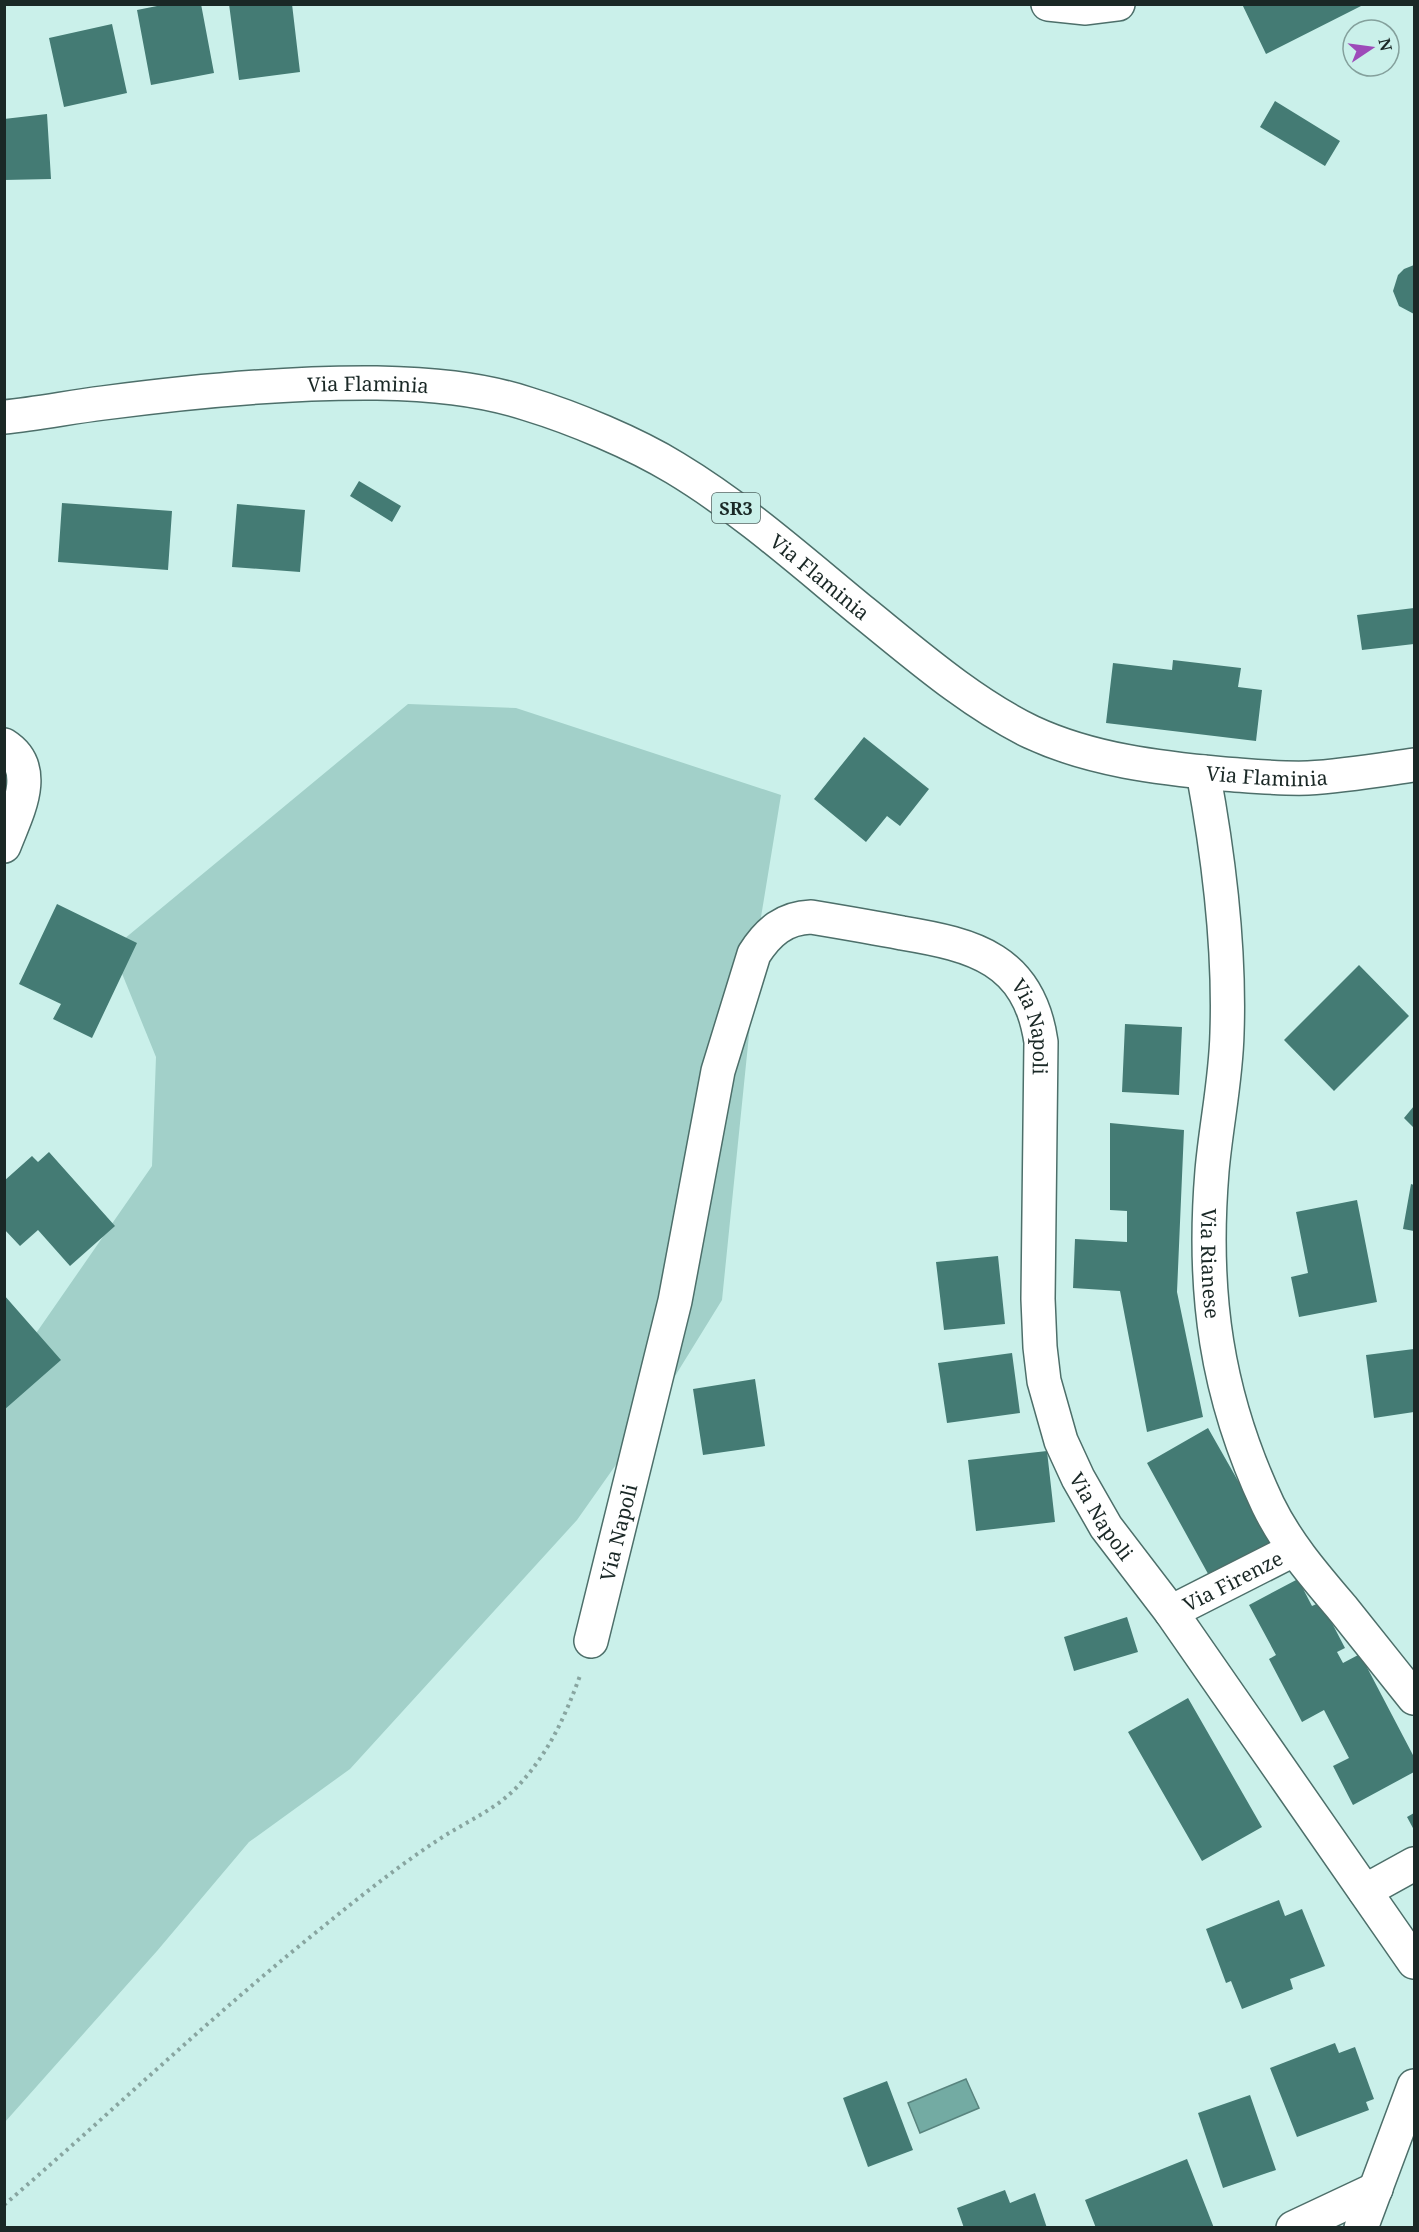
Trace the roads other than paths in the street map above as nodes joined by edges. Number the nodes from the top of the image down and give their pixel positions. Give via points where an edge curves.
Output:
1 (1048, 4) edge
2 (1118, 4) edge
3 (4, 417) edge
4 (14, 755) edge
5 (1414, 765) edge
6 (1203, 772) junction
7 (4, 846) edge
8 (1293, 1550) junction
9 (1171, 1612) junction
10 (591, 1641) road end
11 (1414, 1698) edge
12 (1414, 1864) edge
13 (1365, 1891) junction
14 (1414, 1962) edge
15 (1414, 2086) edge
16 (1376, 2189) junction
17 (1293, 2228) edge
18 (1361, 2228) edge

1 - 2 street via 1086,8
3 - 6 street, Via Flaminia / SR3 via 209,390 332,382 455,388 530,404 658,458 719,496 916,654 1003,717 1062,744 1101,756
4 - 7 street via 25,775
5 - 6 street, Via Flaminia / SR3 via 1310,778
6 - 8 street, Via Rianese via 1223,902 1227,989 1226,1061 1210,1204 1213,1328 1234,1422 1269,1507
8 - 9 street, Via Firenze
8 - 11 street, Via Rianese
9 - 10 street, Via Napoli via 1092,1504 1061,1441 1048,1397 1040,1355 1038,1299 1041,1042 1026,993 991,960 959,944 801,917 770,932 754,954 726,1040 673,1311
9 - 13 street, Via Napoli
12 - 13 street
13 - 14 street, Via Napoli
15 - 16 street
16 - 17 street
16 - 18 street

